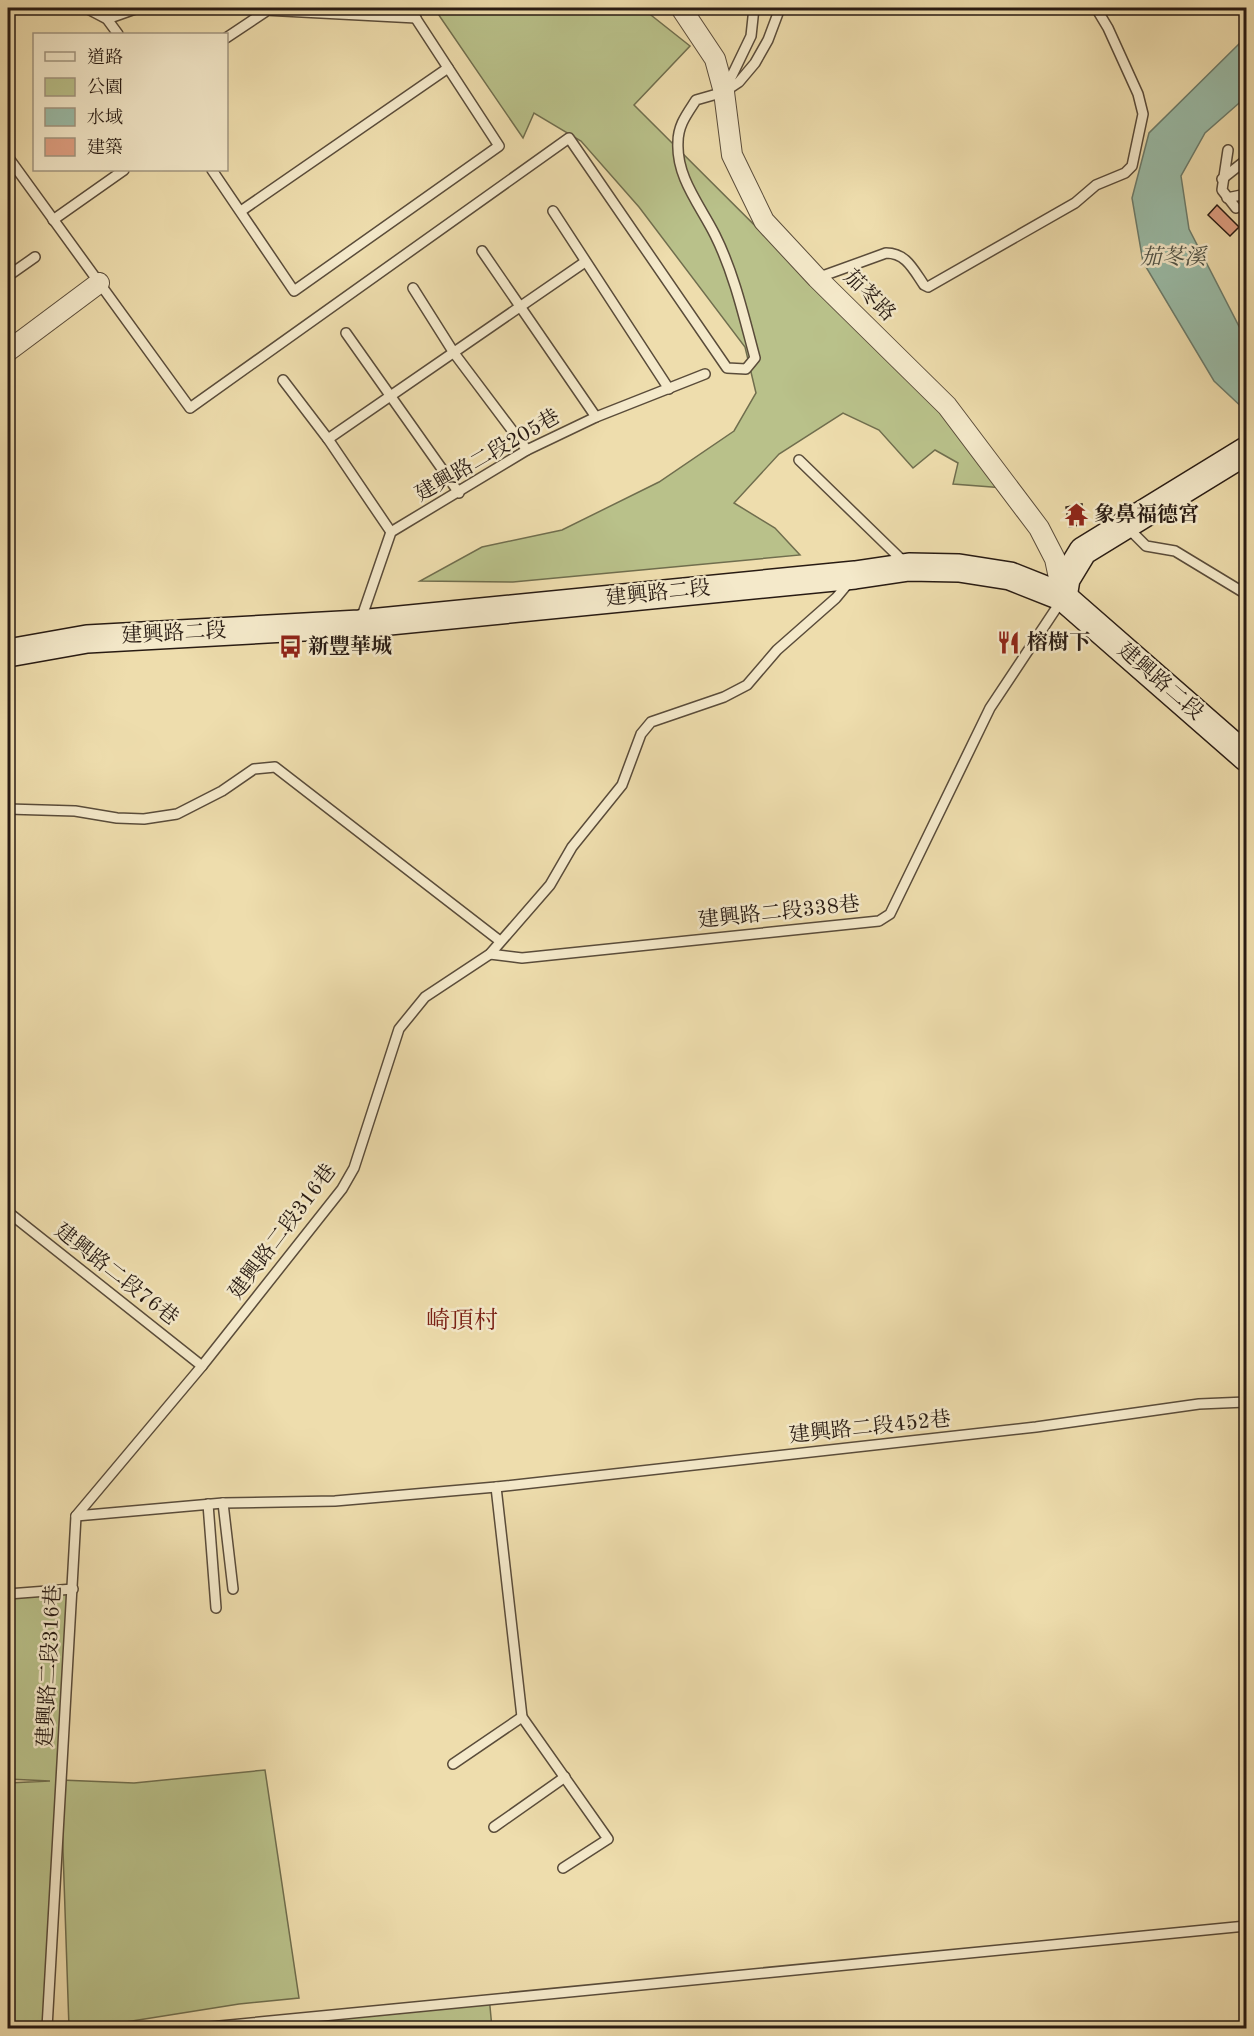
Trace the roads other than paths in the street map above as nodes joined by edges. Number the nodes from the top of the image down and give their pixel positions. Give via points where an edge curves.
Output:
1 (86, 8) edge
2 (138, 8) edge
3 (226, 8) edge
4 (408, 8) edge
5 (681, 8) edge
6 (754, 8) edge
7 (780, 8) edge
8 (1096, 8) edge
9 (265, 12) junction
10 (416, 18) junction
11 (107, 19) junction
12 (116, 33) edge
13 (228, 37) edge
14 (448, 68) junction
15 (724, 92) junction
16 (1228, 150) dead end
17 (8, 157) edge
18 (1246, 160) edge
19 (123, 171) edge
20 (213, 171) edge
21 (1222, 179) junction
22 (1246, 194) edge
23 (1227, 198) junction
24 (1236, 208) dead end
25 (241, 211) junction
26 (553, 211) dead end
27 (53, 220) junction
28 (482, 251) dead end
29 (35, 257) dead end
30 (585, 262) junction
31 (8, 276) edge
32 (817, 278) junction
33 (99, 283) junction
34 (412, 288) dead end
35 (520, 307) junction
36 (346, 333) dead end
37 (8, 351) edge
38 (454, 352) junction
39 (705, 374) dead end
40 (282, 380) dead end
41 (669, 389) junction
42 (389, 397) junction
43 (596, 417) junction
44 (328, 439) junction
45 (527, 450) junction
46 (1246, 451) edge
47 (799, 460) dead end
48 (459, 493) junction
49 (1125, 526) junction
50 (391, 532) junction
51 (909, 567) junction
52 (855, 575) junction
53 (1246, 594) edge
54 (1064, 597) junction
55 (359, 624) junction
56 (8, 653) edge
57 (1246, 757) edge
58 (8, 809) edge
59 (500, 940) junction
60 (489, 954) junction
61 (8, 1212) edge
62 (202, 1366) junction
63 (1246, 1402) edge
64 (496, 1487) junction
65 (224, 1503) junction
66 (208, 1504) junction
67 (76, 1516) junction
68 (73, 1589) junction
69 (233, 1589) dead end
70 (8, 1594) edge
71 (216, 1608) dead end
72 (522, 1717) junction
73 (453, 1764) dead end
74 (565, 1777) junction
75 (494, 1827) dead end
76 (563, 1868) dead end
77 (1246, 1926) edge
78 (47, 2028) edge
79 (200, 2028) edge

1 - 11 lane
2 - 11 lane
3 - 9 lane
4 - 10 lane
5 - 15 street, 茄苳路 via 714,59
6 - 15 lane via 751,36
7 - 15 lane via 755,63
8 - 32 lane via 1138,94 1143,114 1132,166 1125,173 1096,185 1075,203 928,287 904,257 894,253
9 - 10 lane
9 - 13 lane
10 - 14 lane
11 - 12 lane
14 - 25 lane
14 - 25 lane via 499,146 294,291
15 - 32 street, 茄苳路 via 732,155 749,192 764,221
15 - 33 lane via 696,100 680,125 677,143 691,195 715,235 741,305 755,358 746,369 727,368 569,138 190,408
16 - 21 lane
17 - 27 lane
18 - 21 lane
19 - 27 lane
20 - 25 lane
21 - 23 lane
22 - 23 lane
23 - 24 lane
26 - 30 lane
27 - 33 lane
28 - 35 lane
29 - 31 lane
30 - 35 lane
30 - 41 lane
32 - 54 street, 茄苳路 via 947,406 1039,528 1055,559
33 - 37 street
34 - 38 lane
35 - 38 lane
35 - 43 lane
36 - 42 lane
38 - 42 lane
38 - 45 lane
39 - 41 lane, 建興路二段205巷
40 - 44 lane
41 - 43 lane, 建興路二段205巷
42 - 44 lane
42 - 48 lane
43 - 45 lane, 建興路二段205巷
44 - 50 lane
45 - 48 lane, 建興路二段205巷
46 - 49 street
47 - 51 lane
48 - 50 lane, 建興路二段205巷
49 - 53 lane via 1146,546 1174,551
49 - 54 street via 1083,551 1066,579
50 - 55 lane
51 - 52 street, 建興路二段
51 - 54 street, 建興路二段 via 959,567 1010,576
52 - 55 street, 建興路二段
52 - 59 lane, 建興路二段316巷 via 836,598 777,650 747,685 651,722 641,734 613,799 572,847 550,885
54 - 57 street, 建興路二段
54 - 60 lane, 建興路二段338巷 via 990,708 890,914 879,921 522,958
55 - 56 street, 建興路二段 via 87,639
58 - 59 lane via 75,811 117,818 166,816 222,791 254,769 274,767
59 - 60 lane, 建興路二段316巷
60 - 62 lane, 建興路二段316巷 via 425,997 399,1029 354,1168 342,1190
61 - 62 lane, 建興路二段76巷
62 - 67 lane, 建興路二段316巷
63 - 64 lane, 建興路二段452巷 via 1199,1404 1036,1427
64 - 65 lane, 建興路二段452巷 via 335,1501
64 - 72 lane
65 - 66 lane, 建興路二段452巷
65 - 69 lane
66 - 67 lane, 建興路二段452巷
66 - 71 lane
67 - 68 lane, 建興路二段316巷
68 - 70 lane
68 - 78 lane, 建興路二段316巷
72 - 73 lane
72 - 74 lane
74 - 75 lane
74 - 76 lane via 608,1839
77 - 79 lane

